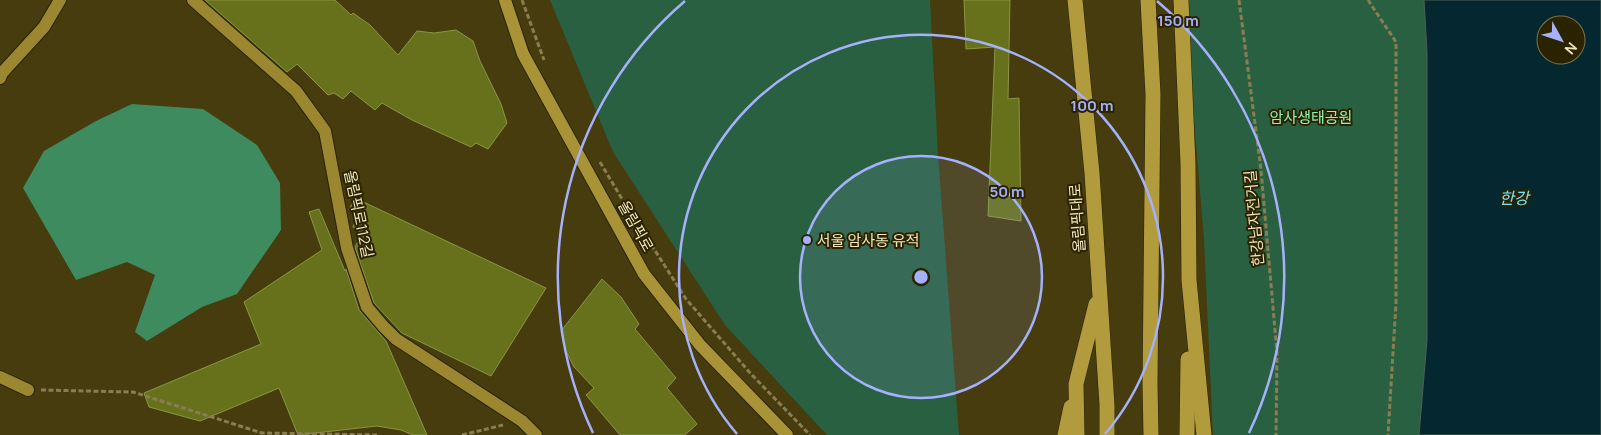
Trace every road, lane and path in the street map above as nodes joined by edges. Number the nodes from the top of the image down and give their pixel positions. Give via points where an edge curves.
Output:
1 (60, 0) edge
2 (193, 0) edge
3 (505, 0) edge
4 (522, 0) edge
5 (1074, 0) edge
6 (1148, 0) edge
7 (1180, 0) edge
8 (1239, 0) edge
9 (1368, 0) edge
10 (545, 63) dead end
11 (0, 78) edge
12 (597, 156) dead end
13 (1189, 280) junction
14 (1100, 291) junction
15 (0, 377) edge
16 (1076, 384) junction
17 (28, 390) joint
18 (522, 421) junction
19 (378, 435) edge
20 (462, 435) edge
21 (536, 435) edge
22 (787, 435) edge
23 (810, 435) edge
24 (1065, 435) edge
25 (1077, 435) edge
26 (1107, 435) edge
27 (1151, 435) edge
28 (1187, 435) edge
29 (1204, 435) edge
30 (1276, 435) edge
31 (1388, 435) edge

1 - 11 street via 44,27
2 - 18 street, 올림픽로112길 via 296,91 325,130 347,248 367,306 382,326 396,339
3 - 22 main road, 올림픽로 via 523,54 644,274 700,345
4 - 10 path
5 - 14 highway, 올림픽대로 via 1092,173
6 - 27 highway via 1153,94
7 - 13 highway via 1188,164
8 - 30 path, 한강남자전거길 via 1261,170 1277,353
9 - 31 path via 1396,42 1396,303
12 - 23 path via 686,298 751,374
13 - 28 highway
13 - 29 highway
14 - 16 highway
14 - 26 highway, 올림픽대로
15 - 17 street
16 - 24 highway
16 - 25 highway
17 - 19 path via 133,392 262,432
18 - 20 path
18 - 21 street, 올림픽로112길

